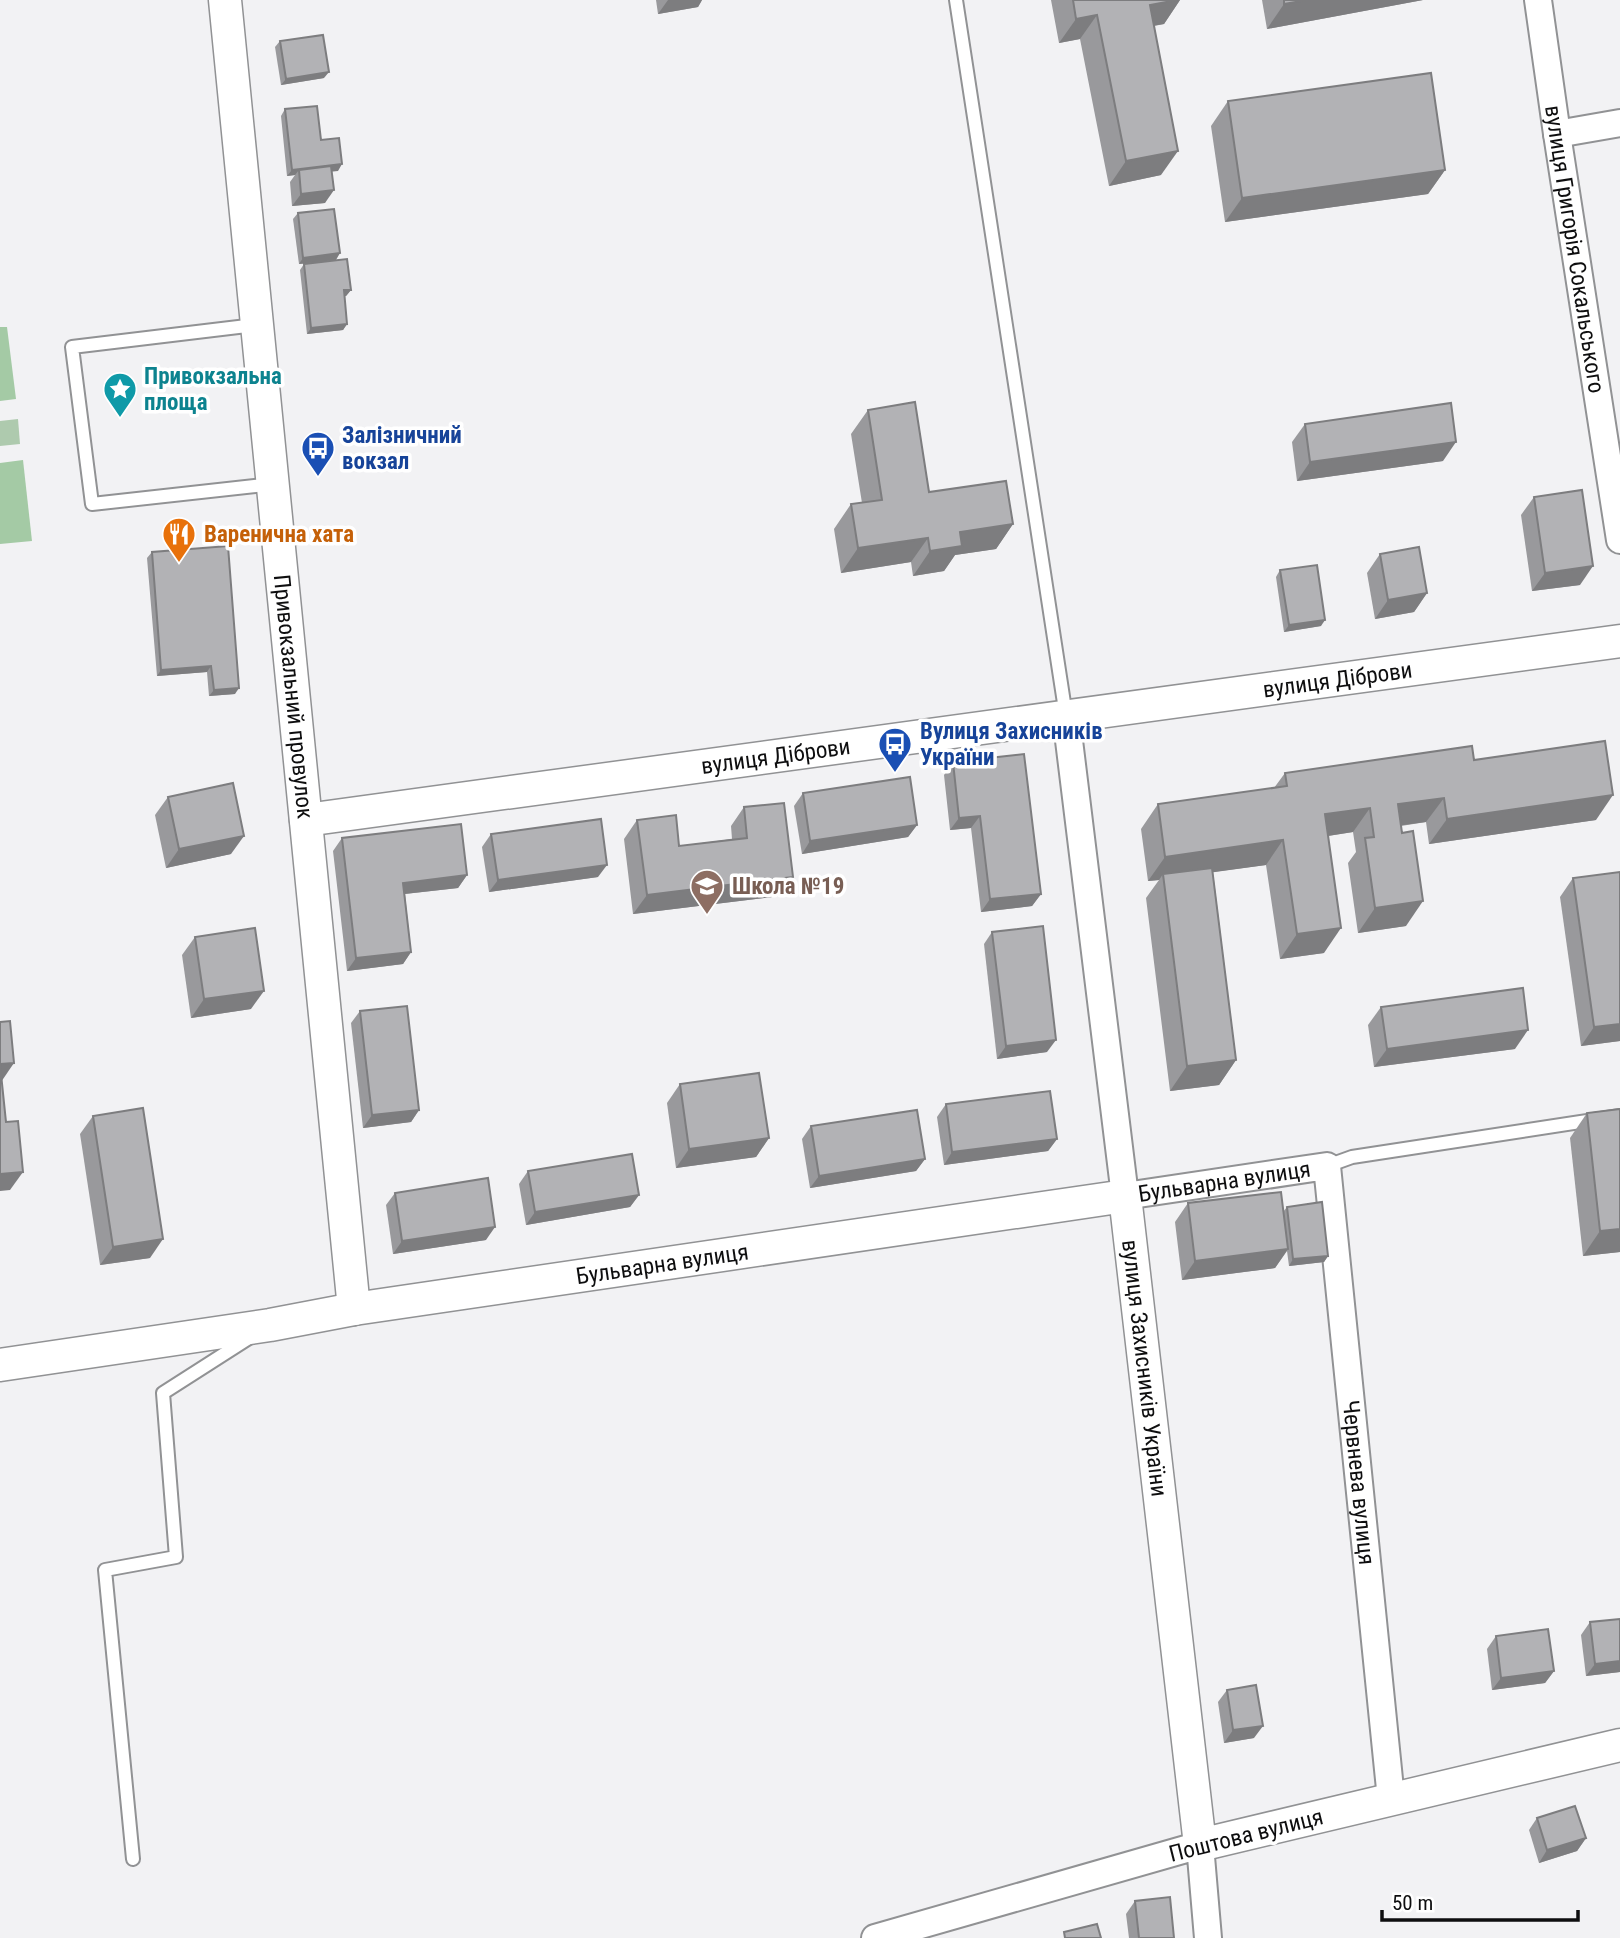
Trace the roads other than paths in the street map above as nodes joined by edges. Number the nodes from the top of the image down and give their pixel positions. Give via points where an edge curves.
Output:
1 (225, 0) edge
2 (956, 0) edge
3 (1538, 0) edge
4 (1620, 123) edge
5 (1557, 134) junction
6 (257, 324) junction
7 (273, 484) junction
8 (1620, 540) edge
9 (1620, 641) edge
10 (1066, 716) junction
11 (306, 820) junction
12 (1620, 1116) edge
13 (1327, 1166) junction
14 (1125, 1196) junction
15 (354, 1309) junction
16 (270, 1325) junction
17 (0, 1365) edge
18 (1620, 1745) edge
19 (1391, 1799) junction
20 (1200, 1844) junction
21 (133, 1859) dead end
22 (875, 1938) edge
23 (1208, 1938) edge

1 - 6 street, Привокзальний провулок
2 - 10 lane
3 - 5 street, вулиця Григорія Сокальського
4 - 5 street
5 - 8 street, вулиця Григорія Сокальського
6 - 7 street, Привокзальний провулок
6 - 7 lane via 72,347 92,504
7 - 11 street, Привокзальний провулок
9 - 10 street, вулиця Діброви
10 - 11 street, вулиця Діброви
10 - 14 street, вулиця Захисників України
11 - 15 street, Привокзальний провулок
12 - 13 lane via 1352,1157
13 - 14 street, Бульварна вулиця
13 - 19 street, Червнева вулиця
14 - 15 street, Бульварна вулиця
14 - 20 street, вулиця Захисників України
15 - 16 street, Бульварна вулиця
16 - 17 street, Бульварна вулиця
16 - 21 lane via 163,1393 176,1557 105,1570
18 - 19 street, Поштова вулиця
19 - 20 street, Поштова вулиця
20 - 22 street, Поштова вулиця
20 - 23 street, вулиця Захисників України

